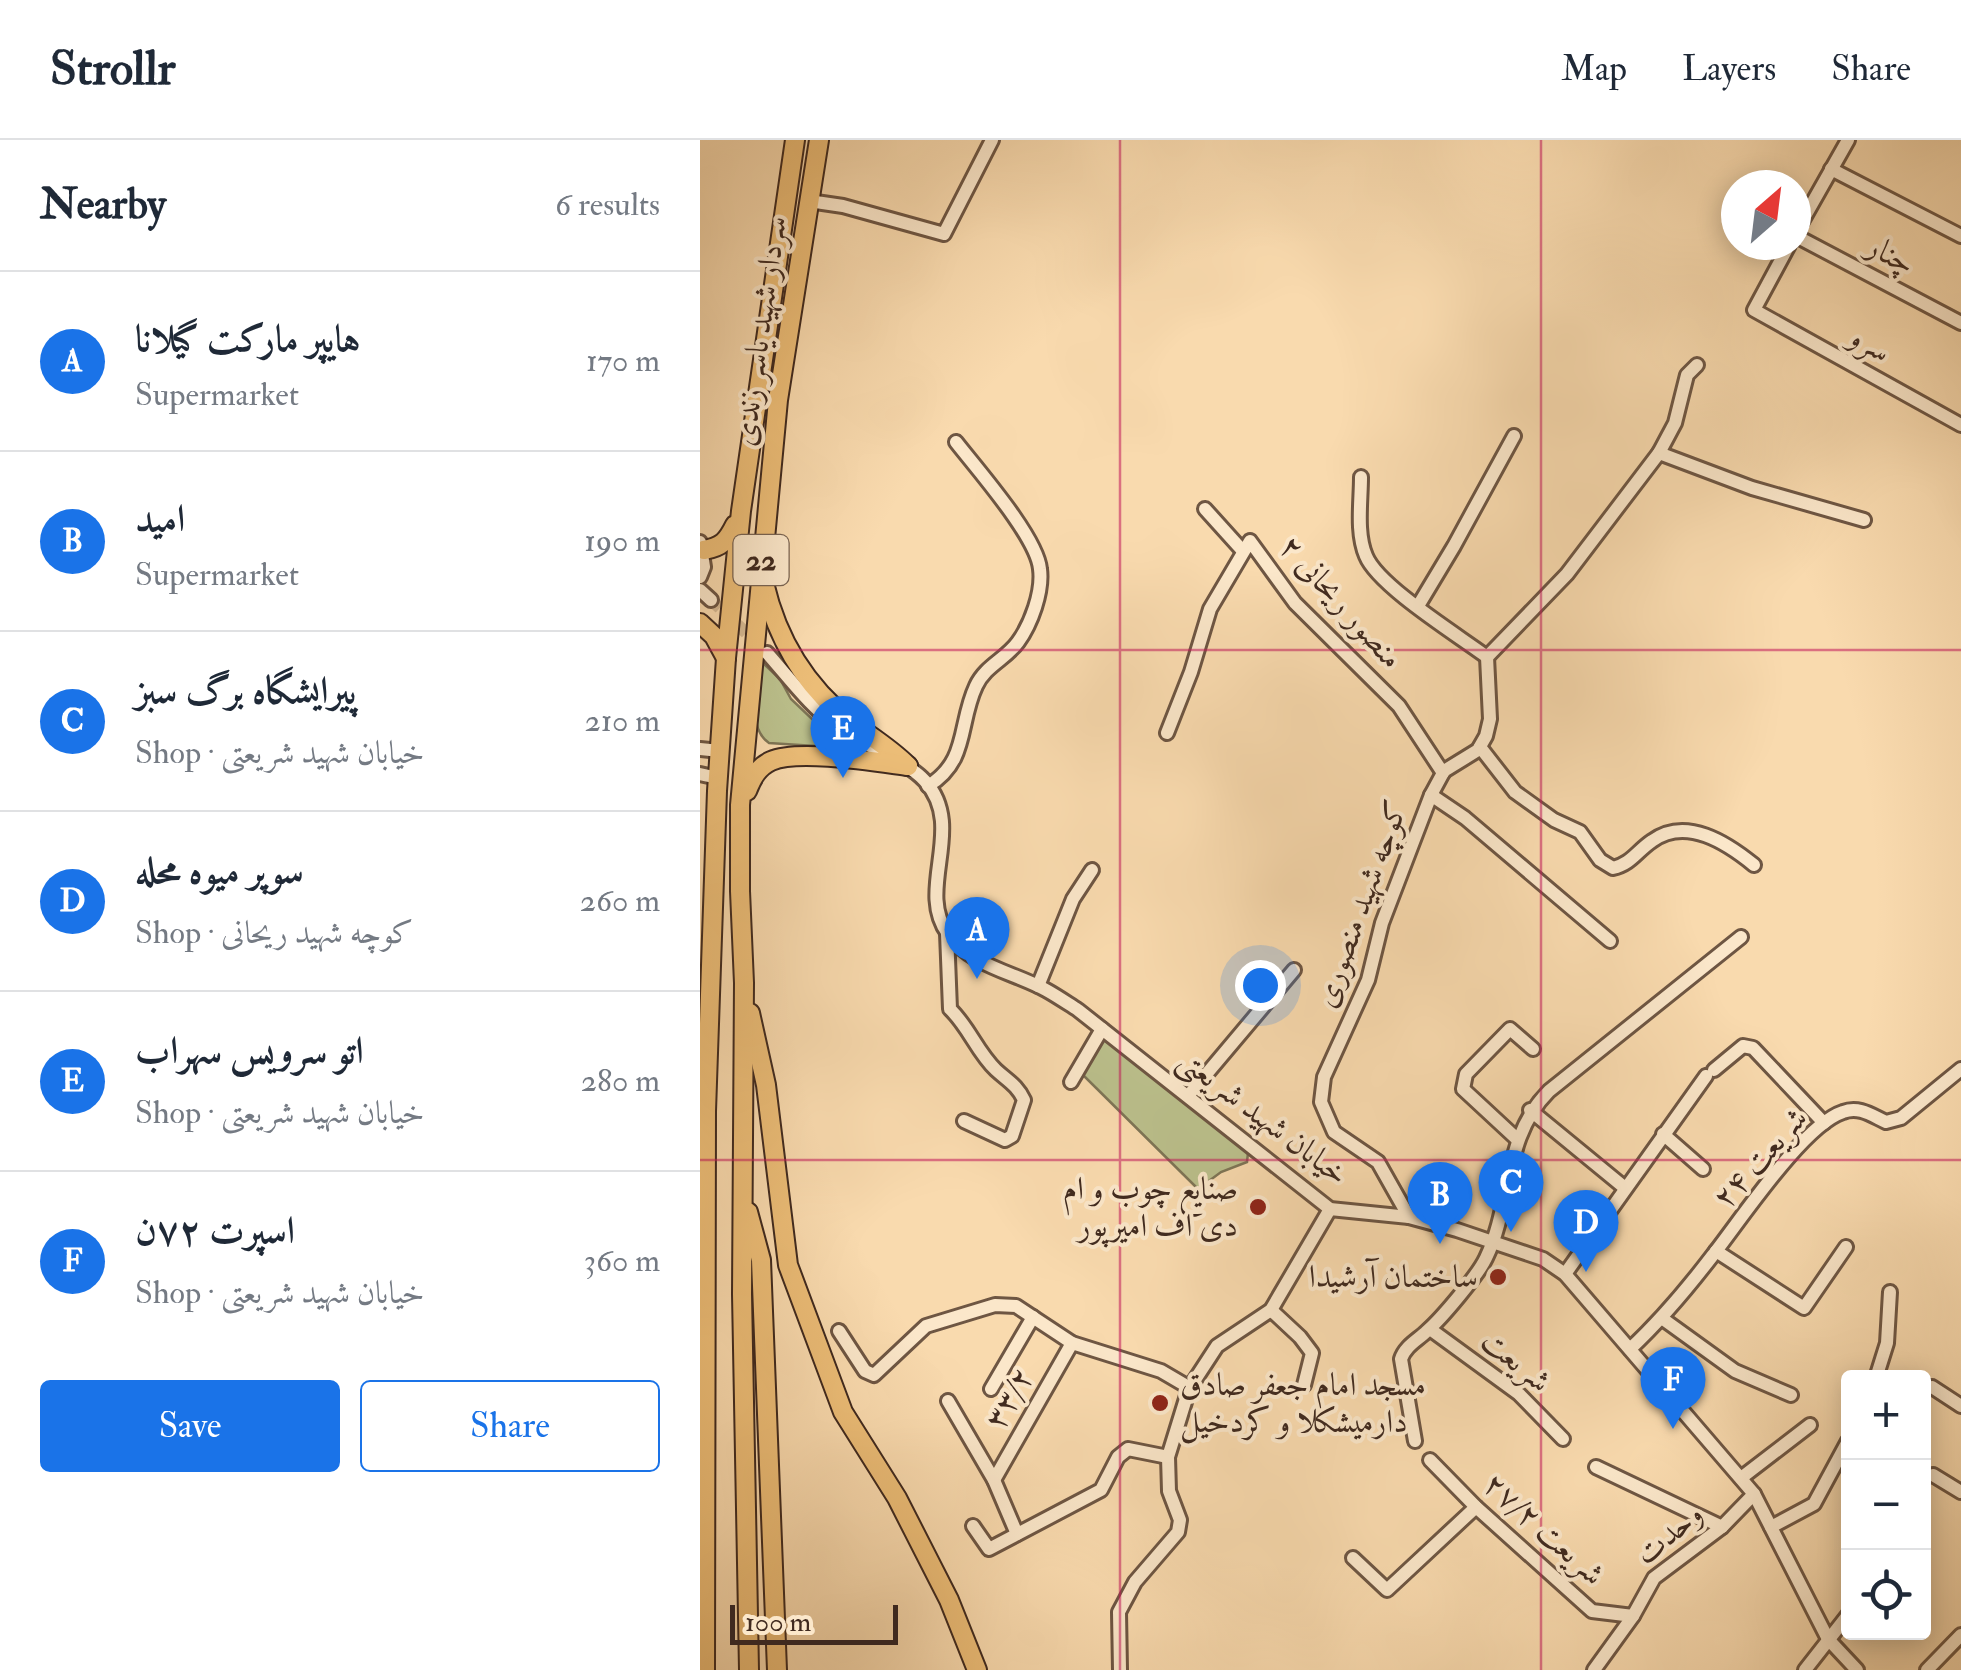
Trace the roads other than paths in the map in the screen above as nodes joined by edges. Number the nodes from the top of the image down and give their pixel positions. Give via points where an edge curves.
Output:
1 (794, 140) edge
2 (819, 140) edge
3 (992, 140) edge
4 (1848, 140) edge
5 (1831, 168) junction
6 (809, 200) junction
7 (1811, 206) edge
8 (1961, 236) edge
9 (1811, 242) edge
10 (1781, 260) edge
11 (1961, 323) edge
12 (1698, 364) dead end
13 (1961, 426) edge
14 (1514, 436) dead end
15 (956, 442) dead end
16 (1659, 453) junction
17 (1361, 477) dead end
18 (741, 510) junction
19 (1205, 510) dead end
20 (1864, 520) dead end
21 (702, 546) edge
22 (1242, 550) junction
23 (761, 568) junction
24 (700, 577) edge
25 (700, 590) edge
26 (712, 600) tunnel mouth
27 (1418, 606) junction
28 (700, 623) edge
29 (768, 652) tunnel mouth
30 (1486, 657) junction
31 (726, 658) junction
32 (1167, 733) dead end
33 (1480, 746) junction
34 (700, 749) edge
35 (720, 751) junction
36 (908, 766) junction
37 (1443, 773) junction
38 (709, 776) edge
39 (928, 786) junction
40 (1431, 795) junction
41 (740, 805) junction
42 (1754, 865) dead end
43 (1092, 870) dead end
44 (948, 933) junction
45 (1740, 936) dead end
46 (1610, 940) dead end
47 (1294, 970) dead end
48 (744, 983) junction
49 (1038, 986) junction
50 (704, 1006) edge
51 (1102, 1029) junction
52 (1533, 1049) dead end
53 (1961, 1069) edge
54 (1071, 1082) dead end
55 (1188, 1096) junction
56 (1530, 1110) junction
57 (703, 1112) edge
58 (964, 1121) dead end
59 (1824, 1123) junction
60 (1664, 1134) junction
61 (1518, 1140) junction
62 (1703, 1169) dead end
63 (741, 1186) junction
64 (1625, 1188) junction
65 (704, 1209) edge
66 (1330, 1209) junction
67 (1409, 1216) junction
68 (1492, 1240) junction
69 (1846, 1247) dead end
70 (1716, 1252) junction
71 (1565, 1274) junction
72 (704, 1291) edge
73 (1890, 1292) dead end
74 (1271, 1310) junction
75 (1034, 1317) junction
76 (1662, 1319) junction
77 (1430, 1329) junction
78 (839, 1331) dead end
79 (1072, 1343) junction
80 (1630, 1349) junction
81 (1879, 1370) edge
82 (1304, 1385) dead end
83 (1932, 1387) dead end
84 (1190, 1388) junction
85 (991, 1389) dead end
86 (1791, 1395) dead end
87 (948, 1401) dead end
88 (1961, 1406) edge
89 (703, 1413) edge
90 (1810, 1425) dead end
91 (1564, 1439) dead end
92 (1415, 1440) dead end
93 (1841, 1455) edge
94 (1168, 1457) junction
95 (1430, 1460) dead end
96 (1596, 1466) dead end
97 (1934, 1475) dead end
98 (1741, 1478) junction
99 (994, 1480) junction
100 (1961, 1492) edge
101 (1754, 1494) junction
102 (1476, 1507) junction
103 (973, 1526) dead end
104 (1771, 1526) junction
105 (1722, 1527) junction
106 (1017, 1534) junction
107 (1353, 1558) dead end
108 (1632, 1616) junction
109 (1841, 1623) edge
110 (1961, 1634) edge
111 (1828, 1639) junction
112 (705, 1670) edge
113 (749, 1670) edge
114 (777, 1670) edge
115 (977, 1670) edge
116 (1120, 1670) edge
117 (1594, 1670) edge
118 (1805, 1670) edge
119 (1857, 1670) edge
120 (1927, 1670) edge

1 - 18 highway, سردار شهید یاسر زندی / 22
2 - 6 highway, سردار شهید یاسر زندی / 22
3 - 6 street via 944,234
4 - 5 street
5 - 7 street
5 - 8 street
6 - 23 highway, سردار شهید یاسر زندی / 22
9 - 11 street, چنار
10 - 13 street, سرو via 1754,310
12 - 16 street via 1687,375
14 - 27 street
15 - 39 street via 1015,518 1040,568 1036,604 1020,640 984,672 953,764
16 - 20 street
16 - 30 street via 1568,574
17 - 27 street via 1366,558
18 - 21 highway via 727,541 718,548
18 - 31 highway, سردار شهید یاسر زندی / 22
19 - 22 street
21 - 24 street
22 - 32 street, منصور ریحانی ۲ via 1210,609
22 - 37 street, منصور ریحانی ۲ via 1250,541 1296,603 1398,706
23 - 36 highway via 771,613 797,665 850,722
23 - 41 highway, سردار شهید یاسر زندی / 22
25 - 26 street
27 - 30 street
28 - 31 highway
29 - 36 street via 836,726
30 - 33 street via 1490,718
31 - 35 highway, سردار شهید یاسر زندی / 22
33 - 37 street, کوچه شهید منصوری
33 - 42 street via 1515,792 1580,832 1613,868 1670,832 1727,843
34 - 35 street
35 - 38 highway, سردار شهید یاسر زندی / 22
36 - 39 street
36 - 41 highway via 851,758 773,760 754,773
37 - 40 street, کوچه شهید منصوری
38 - 50 highway, سردار شهید یاسر زندی / 22
39 - 44 street via 941,811 936,898
40 - 46 street
40 - 67 street, کوچه شهید منصوری via 1382,923 1368,980 1324,1076 1321,1102 1334,1132 1378,1162
41 - 48 highway, سردار شهید یاسر زندی / 22
43 - 49 street
44 - 49 street, خیابان شهید شریعتی via 987,965
44 - 58 street via 950,1009 1024,1100 1005,1140
45 - 56 street
47 - 55 street
48 - 63 highway, سردار شهید یاسر زندی / 22
48 - 115 highway via 766,1086 788,1264 844,1412 897,1498
49 - 51 street, خیابان شهید شریعتی
50 - 57 highway, سردار شهید یاسر زندی / 22
51 - 54 street
51 - 55 street, خیابان شهید شریعتی
52 - 61 street via 1510,1029 1466,1074 1464,1089
53 - 59 street, شریعت ۲۴ via 1901,1118 1886,1122 1858,1109
55 - 66 street, خیابان شهید شریعتی
56 - 61 street
56 - 64 street
57 - 65 highway, سردار شهید یاسر زندی / 22
59 - 60 street via 1753,1048 1742,1046 1710,1073
59 - 70 street, شریعت ۲۴ via 1766,1182
60 - 62 street
60 - 64 street
61 - 68 street
63 - 113 highway, سردار شهید یاسر زندی / 22
63 - 114 highway via 761,1260
64 - 71 street
65 - 72 highway, سردار شهید یاسر زندی / 22
66 - 67 street, خیابان شهید شریعتی
66 - 74 street
67 - 68 street, خیابان شهید شریعتی
68 - 71 street, خیابان شهید شریعتی
68 - 77 street via 1486,1260
69 - 70 street via 1804,1308
70 - 76 street, شریعت ۲۴
71 - 80 street, خیابان شهید شریعتی
72 - 89 highway, سردار شهید یاسر زندی / 22
73 - 81 street
74 - 82 street via 1312,1353
74 - 84 street via 1217,1346
75 - 78 street via 996,1304 926,1326 874,1374 864,1370
75 - 79 street
75 - 85 street
76 - 80 street, شریعت ۲۴
76 - 86 street via 1735,1371
77 - 91 street, شریعت via 1519,1394
77 - 92 street via 1401,1358
79 - 84 street via 1161,1370
79 - 99 street, ۳۳/۲
80 - 98 street, خیابان شهید شریعتی
83 - 88 street
84 - 94 street
87 - 99 street
89 - 112 highway, سردار شهید یاسر زندی / 22
90 - 98 street
93 - 104 street via 1814,1504
94 - 106 street via 1128,1449 1101,1490
94 - 116 street via 1178,1532 1119,1612
95 - 102 street, شریعت ۲۷/۲
96 - 105 street
97 - 100 street
98 - 101 street, خیابان شهید شریعتی
99 - 106 street
101 - 104 street, خیابان شهید شریعتی
101 - 105 street, وحدت
102 - 107 street via 1387,1590
102 - 108 street, شریعت ۲۷/۲ via 1592,1611
103 - 106 street via 989,1549
104 - 111 street, خیابان شهید شریعتی
105 - 108 street, وحدت via 1654,1578
108 - 117 street, وحدت
109 - 111 street
110 - 120 street
111 - 118 street
111 - 119 street, خیابان شهید شریعتی

